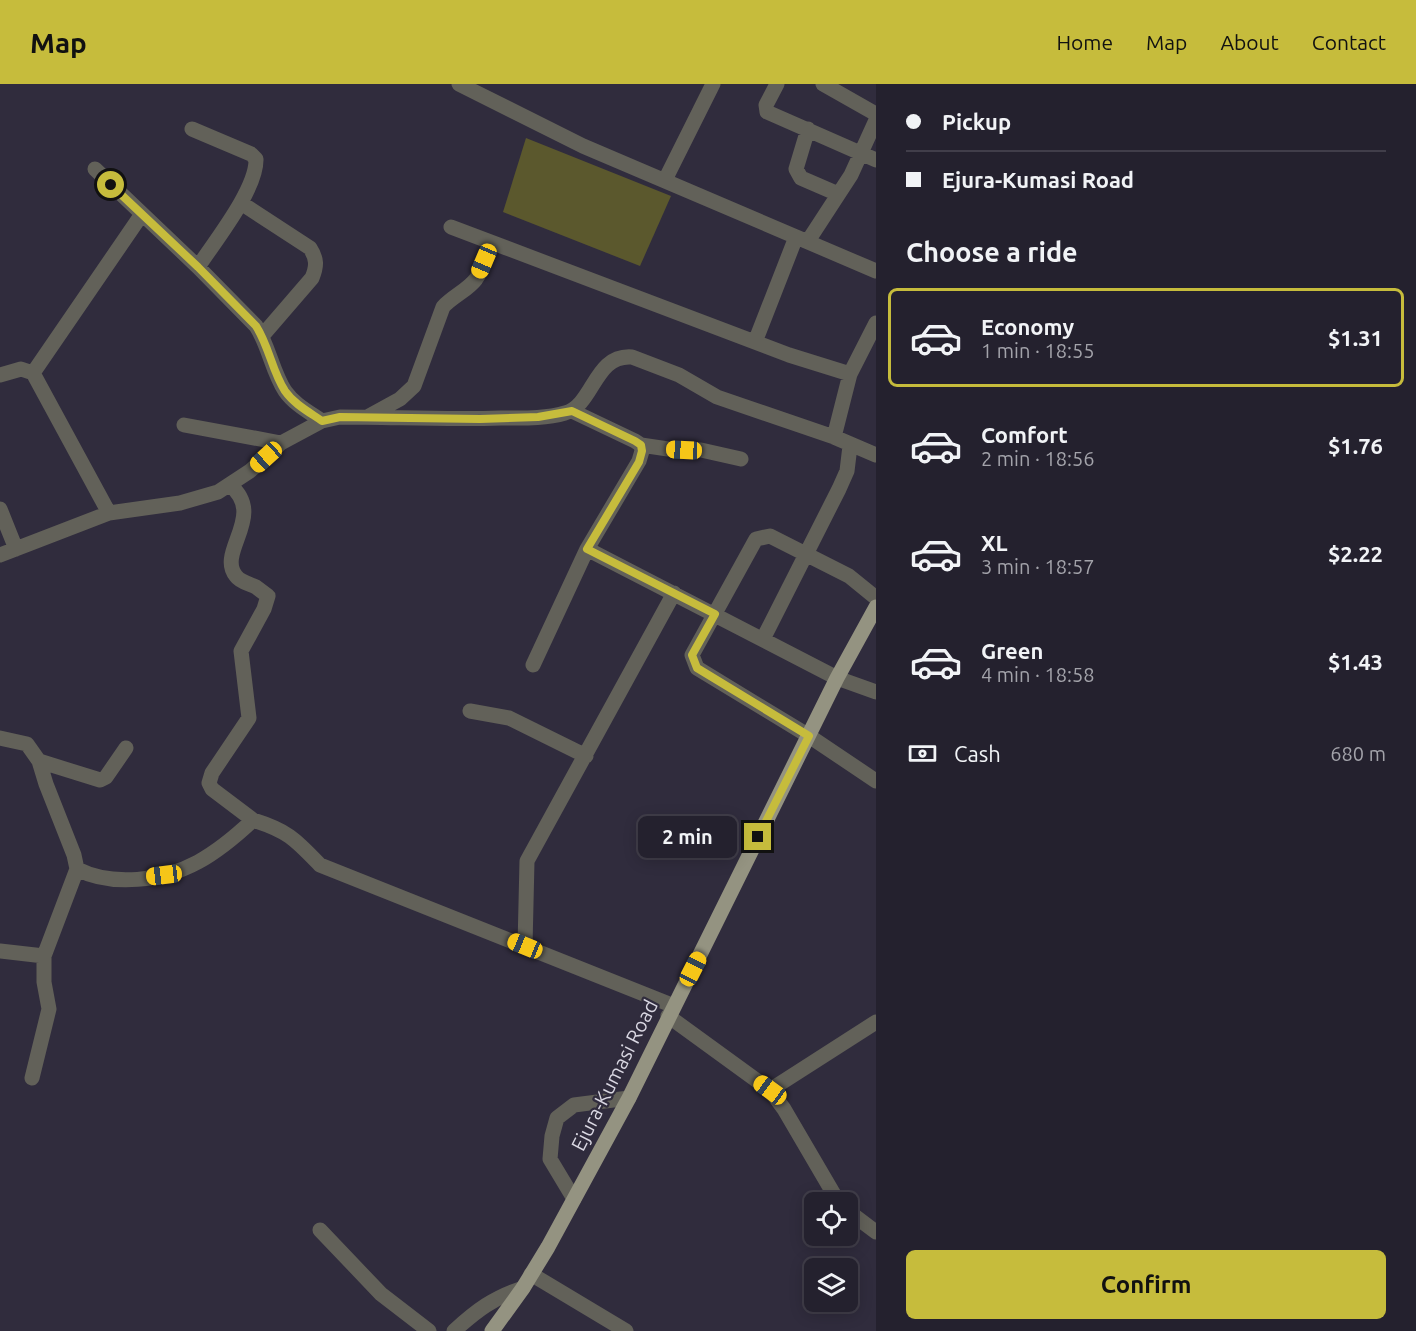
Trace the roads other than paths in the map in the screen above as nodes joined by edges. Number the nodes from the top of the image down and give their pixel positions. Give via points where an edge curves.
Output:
1 (713, 84) edge
2 (777, 84) edge
3 (829, 85) edge
4 (468, 86) edge
5 (876, 114) edge
6 (876, 120) edge
7 (192, 129) dead end
8 (808, 129) junction
9 (861, 152) junction
10 (876, 160) edge
11 (95, 169) dead end
12 (666, 180) junction
13 (838, 194) junction
14 (241, 203) junction
15 (142, 214) junction
16 (451, 228) dead end
17 (802, 239) junction
18 (491, 244) junction
19 (198, 267) junction
20 (876, 271) edge
21 (875, 326) edge
22 (262, 336) junction
23 (755, 342) junction
24 (33, 373) junction
25 (850, 374) junction
26 (0, 375) edge
27 (572, 411) junction
28 (366, 417) junction
29 (322, 421) junction
30 (184, 425) dead end
31 (834, 438) junction
32 (281, 443) junction
33 (641, 445) junction
34 (850, 446) junction
35 (876, 455) edge
36 (741, 459) dead end
37 (230, 484) junction
38 (0, 509) edge
39 (109, 513) junction
40 (16, 549) junction
41 (587, 549) junction
42 (0, 555) edge
43 (806, 555) junction
44 (674, 594) junction
45 (876, 598) edge
46 (715, 614) junction
47 (874, 615) edge
48 (763, 639) junction
49 (533, 666) dead end
50 (837, 678) junction
51 (876, 692) edge
52 (470, 711) dead end
53 (809, 736) junction
54 (0, 738) edge
55 (126, 748) dead end
56 (586, 756) junction
57 (39, 761) junction
58 (876, 781) edge
59 (253, 820) junction
60 (77, 868) junction
61 (525, 946) junction
62 (0, 951) edge
63 (44, 956) junction
64 (671, 1011) junction
65 (876, 1022) edge
66 (32, 1078) dead end
67 (770, 1090) junction
68 (629, 1098) junction
69 (833, 1192) edge
70 (574, 1199) junction
71 (858, 1218) edge
72 (320, 1230) dead end
73 (876, 1232) edge
74 (531, 1274) junction
75 (523, 1288) junction
76 (429, 1331) edge
77 (454, 1331) edge
78 (492, 1331) edge
79 (626, 1331) edge

1 - 12 street
2 - 8 street via 766,105 767,112
3 - 5 street
4 - 12 street via 583,146
6 - 9 street
7 - 14 street via 256,159
8 - 9 street
8 - 13 street via 797,173
9 - 10 street
9 - 13 street
11 - 15 street
12 - 17 street
13 - 17 street
14 - 19 street
14 - 22 street via 310,248 316,257 317,268 312,278
15 - 19 street
15 - 24 street
16 - 18 street
17 - 20 street
17 - 23 street
18 - 23 street
18 - 28 street via 477,279 443,308 414,386 400,399
19 - 22 street
21 - 25 street
22 - 29 street via 286,392
23 - 25 street
24 - 26 street via 21,369
24 - 39 street
25 - 31 street
27 - 28 street via 538,417 480,419
27 - 31 street via 611,362 632,357 679,375 717,397
27 - 33 street
28 - 29 street
29 - 32 street
30 - 32 street
31 - 34 street
32 - 37 street
33 - 36 street via 701,450
33 - 41 street via 639,462
34 - 35 street
34 - 43 street via 847,471
37 - 39 street via 180,504
37 - 59 street via 239,492 244,506 232,569 236,578 268,596 241,651 249,718 209,783
38 - 40 street
39 - 40 street
40 - 42 street
41 - 44 street
41 - 49 street
43 - 45 street via 849,576
43 - 46 street via 770,536 756,539
43 - 48 street
44 - 46 street
44 - 56 street
46 - 48 street
46 - 53 street via 692,655 697,668
47 - 50 main road, Ejura-Kumasi Road
48 - 50 street
50 - 51 street
50 - 53 main road, Ejura-Kumasi Road
52 - 56 street via 509,718
53 - 58 street
53 - 64 main road, Ejura-Kumasi Road
54 - 57 street via 27,744
55 - 57 street via 100,780
56 - 61 street via 527,861
57 - 60 street
59 - 60 street via 228,843 196,863 164,875 120,880
59 - 61 street via 295,839 320,865
60 - 63 street
61 - 64 street
62 - 63 street
63 - 66 street via 49,1009
64 - 67 street
64 - 68 main road, Ejura-Kumasi Road
65 - 67 street
67 - 69 street
68 - 70 main road, Ejura-Kumasi Road
68 - 70 street via 574,1105 557,1118 550,1159
70 - 74 main road, Ejura-Kumasi Road
71 - 73 street
72 - 76 street via 381,1294
74 - 75 main road, Ejura-Kumasi Road
74 - 79 street
75 - 77 street via 493,1299
75 - 78 main road, Ejura-Kumasi Road

